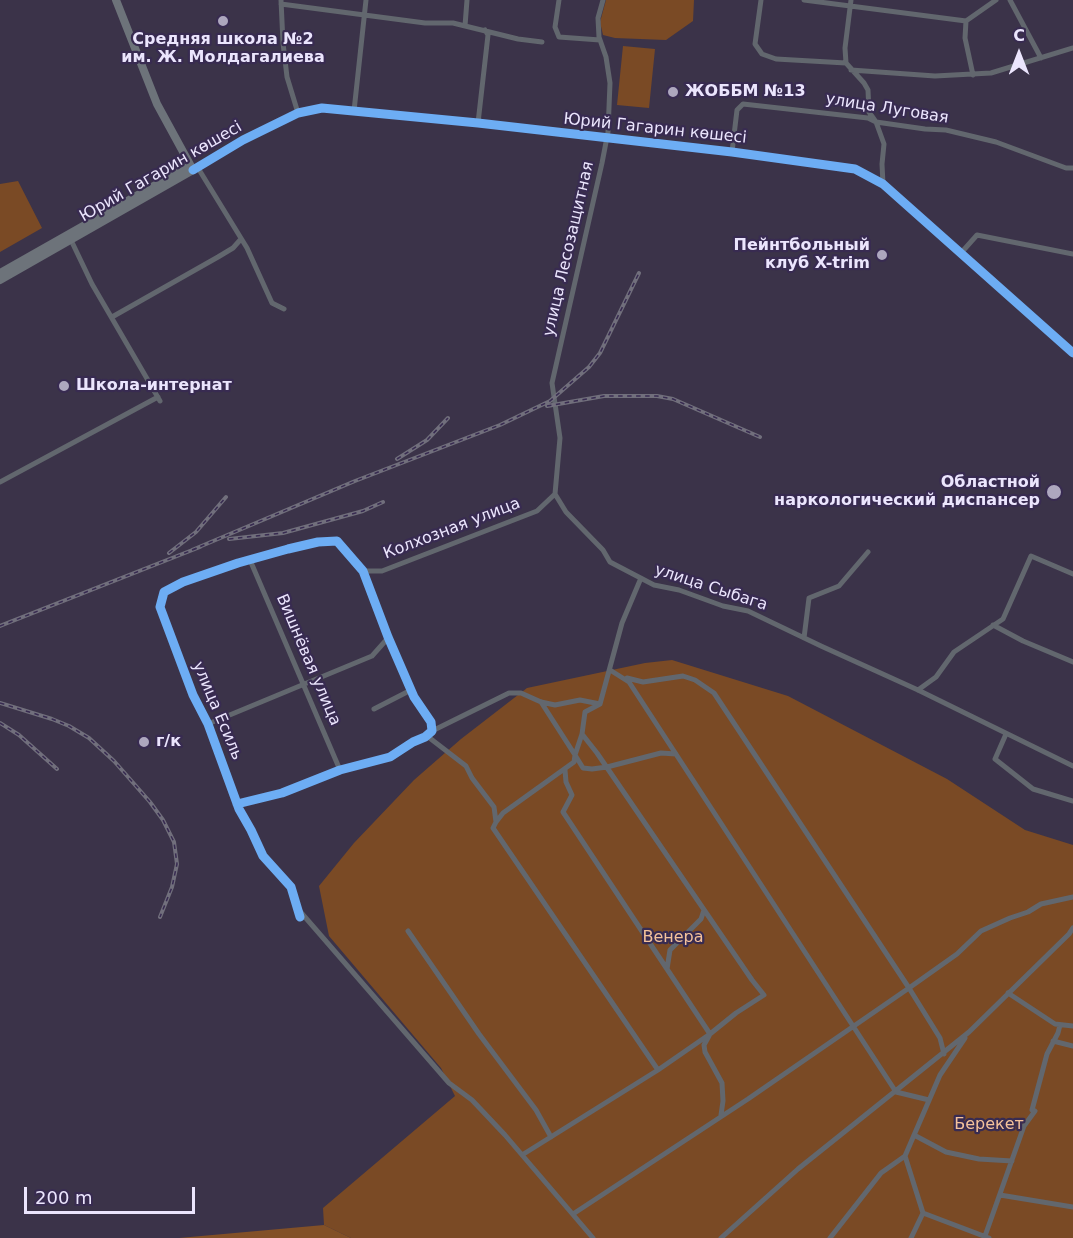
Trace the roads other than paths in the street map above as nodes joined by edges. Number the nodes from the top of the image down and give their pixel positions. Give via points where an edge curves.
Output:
1 (116, 0) edge
2 (366, 0) edge
3 (467, 0) edge
4 (560, 0) edge
5 (603, 0) edge
6 (761, 0) edge
7 (804, 0) edge
8 (996, 0) edge
9 (1010, 0) edge
10 (281, 2) edge
11 (851, 3) edge
12 (364, 15) junction
13 (966, 21) junction
14 (465, 26) junction
15 (485, 30) junction
16 (600, 40) junction
17 (542, 42) dead end
18 (1073, 48) edge
19 (1041, 58) junction
20 (846, 63) junction
21 (851, 70) junction
22 (973, 75) junction
23 (354, 111) junction
24 (298, 113) junction
25 (876, 122) junction
26 (478, 123) junction
27 (606, 139) junction
28 (732, 152) junction
29 (193, 168) junction
30 (1073, 168) edge
31 (883, 184) junction
32 (69, 237) junction
33 (241, 239) junction
34 (961, 253) junction
35 (1073, 254) edge
36 (0, 273) edge
37 (0, 280) edge
38 (284, 309) dead end
39 (112, 317) junction
40 (1065, 345) junction
41 (1073, 348) edge
42 (1073, 353) edge
43 (0, 482) edge
44 (555, 494) junction
45 (868, 552) dead end
46 (250, 560) junction
47 (363, 571) junction
48 (1073, 574) edge
49 (641, 578) junction
50 (993, 625) junction
51 (388, 638) junction
52 (804, 638) junction
53 (1073, 653) edge
54 (1071, 661) edge
55 (610, 670) junction
56 (622, 677) junction
57 (304, 685) junction
58 (411, 690) junction
59 (918, 690) junction
60 (541, 702) junction
61 (600, 704) junction
62 (374, 709) dead end
63 (208, 724) junction
64 (429, 733) junction
65 (582, 734) junction
66 (1006, 734) junction
67 (676, 754) junction
68 (575, 755) junction
69 (1073, 766) edge
70 (607, 767) junction
71 (340, 770) junction
72 (565, 770) junction
73 (1073, 801) edge
74 (237, 804) junction
75 (496, 822) junction
76 (1073, 897) edge
77 (297, 907) junction
78 (704, 910) junction
79 (300, 917) dead end
80 (1073, 928) edge
81 (408, 931) dead end
82 (1071, 935) edge
83 (667, 969) junction
84 (909, 988) junction
85 (1008, 993) junction
86 (852, 1025) junction
87 (1060, 1025) junction
88 (1073, 1026) edge
89 (969, 1032) junction
90 (710, 1034) junction
91 (1053, 1041) junction
92 (1073, 1046) edge
93 (944, 1054) junction
94 (658, 1070) junction
95 (896, 1092) junction
96 (929, 1100) junction
97 (721, 1115) junction
98 (914, 1135) junction
99 (551, 1137) junction
100 (522, 1155) junction
101 (905, 1156) junction
102 (1012, 1161) junction
103 (1000, 1195) junction
104 (1073, 1207) edge
105 (573, 1214) junction
106 (923, 1214) junction
107 (987, 1237) edge
108 (593, 1238) edge
109 (722, 1238) edge
110 (830, 1238) edge
111 (911, 1238) edge

1 - 29 main road via 157,104
2 - 12 street
3 - 14 street
4 - 16 street via 555,27 559,37
5 - 16 street, улица Лесозащитная via 598,18
6 - 20 street via 755,44 762,54 776,59
7 - 11 street
8 - 13 street
9 - 19 street
10 - 12 street
10 - 24 street via 287,77
11 - 13 street
11 - 20 street
12 - 14 street
12 - 23 street
13 - 22 street via 965,38
14 - 15 street
15 - 17 street
15 - 26 street via 488,35
16 - 27 street, улица Лесозащитная via 610,83
18 - 19 street
19 - 22 street
20 - 21 street
21 - 22 street
21 - 25 street via 868,90 869,112
23 - 24 street, Юрий Гагарин көшесі via 322,108
23 - 26 street, Юрий Гагарин көшесі
24 - 29 street, Юрий Гагарин көшесі
25 - 28 street, улица Луговая via 743,104 737,110
25 - 30 street, улица Луговая via 946,130
25 - 31 street via 884,144
26 - 27 street, Юрий Гагарин көшесі
27 - 28 street, Юрий Гагарин көшесі
27 - 44 street, улица Лесозащитная via 552,383 560,438
28 - 31 street, Юрий Гагарин көшесі via 855,169
29 - 32 main road, Юрий Гагарин көшесі
29 - 33 street
31 - 34 street, Юрий Гагарин көшесі
32 - 36 main road, Юрий Гагарин көшесі
32 - 37 main road, Юрий Гагарин көшесі
32 - 39 street
33 - 38 street via 272,303
33 - 39 street via 218,258
34 - 35 street via 977,236
34 - 40 street, Юрий Гагарин көшесі
39 - 43 street via 159,399
40 - 41 street, Юрий Гагарин көшесі
40 - 42 street, Юрий Гагарин көшесі
44 - 47 street, Колхозная улица via 537,511 382,572
44 - 49 street, улица Сыбага via 610,562
45 - 52 street via 839,586 809,598
46 - 47 street via 318,542 337,541
46 - 57 street, Вишнёвая улица
46 - 63 street, улица Есиль via 171,587 164,592 160,607
47 - 51 street
48 - 50 street via 1031,556 1003,619
49 - 52 street, улица Сыбага via 748,611
49 - 55 street via 622,623
50 - 54 street
50 - 59 street via 954,652 936,677
51 - 57 street via 372,656
51 - 58 street
52 - 59 street, улица Сыбага
53 - 54 street
55 - 56 street
55 - 61 street
56 - 67 street
56 - 84 street via 643,682 683,676 714,693
57 - 63 street
57 - 71 street, Вишнёвая улица
58 - 62 street
58 - 64 street via 431,722
59 - 66 street, улица Сыбага
60 - 61 street via 555,705 580,699
60 - 64 street via 509,693
60 - 68 street
61 - 65 street via 585,712
63 - 74 street, улица Есиль
64 - 71 street via 390,757
64 - 75 street via 466,766 494,807
65 - 68 street
65 - 70 street
66 - 69 street, улица Сыбага
66 - 73 street via 995,759 1033,789
67 - 70 street via 661,753
67 - 86 street
68 - 70 street via 583,768
68 - 72 street via 574,762
70 - 78 street
71 - 74 street via 282,793
72 - 75 street
72 - 83 street via 572,795 563,812
74 - 77 street, улица Есиль via 263,856 291,887
75 - 94 street via 493,828
76 - 84 street via 1041,904 981,931 957,954
77 - 79 street, улица Есиль
77 - 100 street via 449,1083 472,1100
78 - 83 street via 701,919 670,950
78 - 90 street via 764,995
80 - 82 street
81 - 99 street via 536,1110
82 - 85 street
83 - 90 street
84 - 86 street
84 - 93 street via 940,1038
85 - 87 street
85 - 89 street
86 - 95 street
86 - 97 street
87 - 88 street
87 - 91 street
89 - 93 street
89 - 96 street via 940,1075
90 - 94 street
90 - 97 street via 704,1045 722,1083
91 - 92 street
91 - 102 street via 1033,1111
93 - 95 street
94 - 99 street
95 - 96 street
95 - 109 street via 798,1169
96 - 98 street
97 - 105 street
98 - 101 street
98 - 102 street via 946,1152
99 - 100 street
100 - 105 street
101 - 106 street
101 - 110 street via 881,1173
102 - 103 street
103 - 104 street
103 - 107 street
105 - 108 street
106 - 107 street
106 - 111 street

